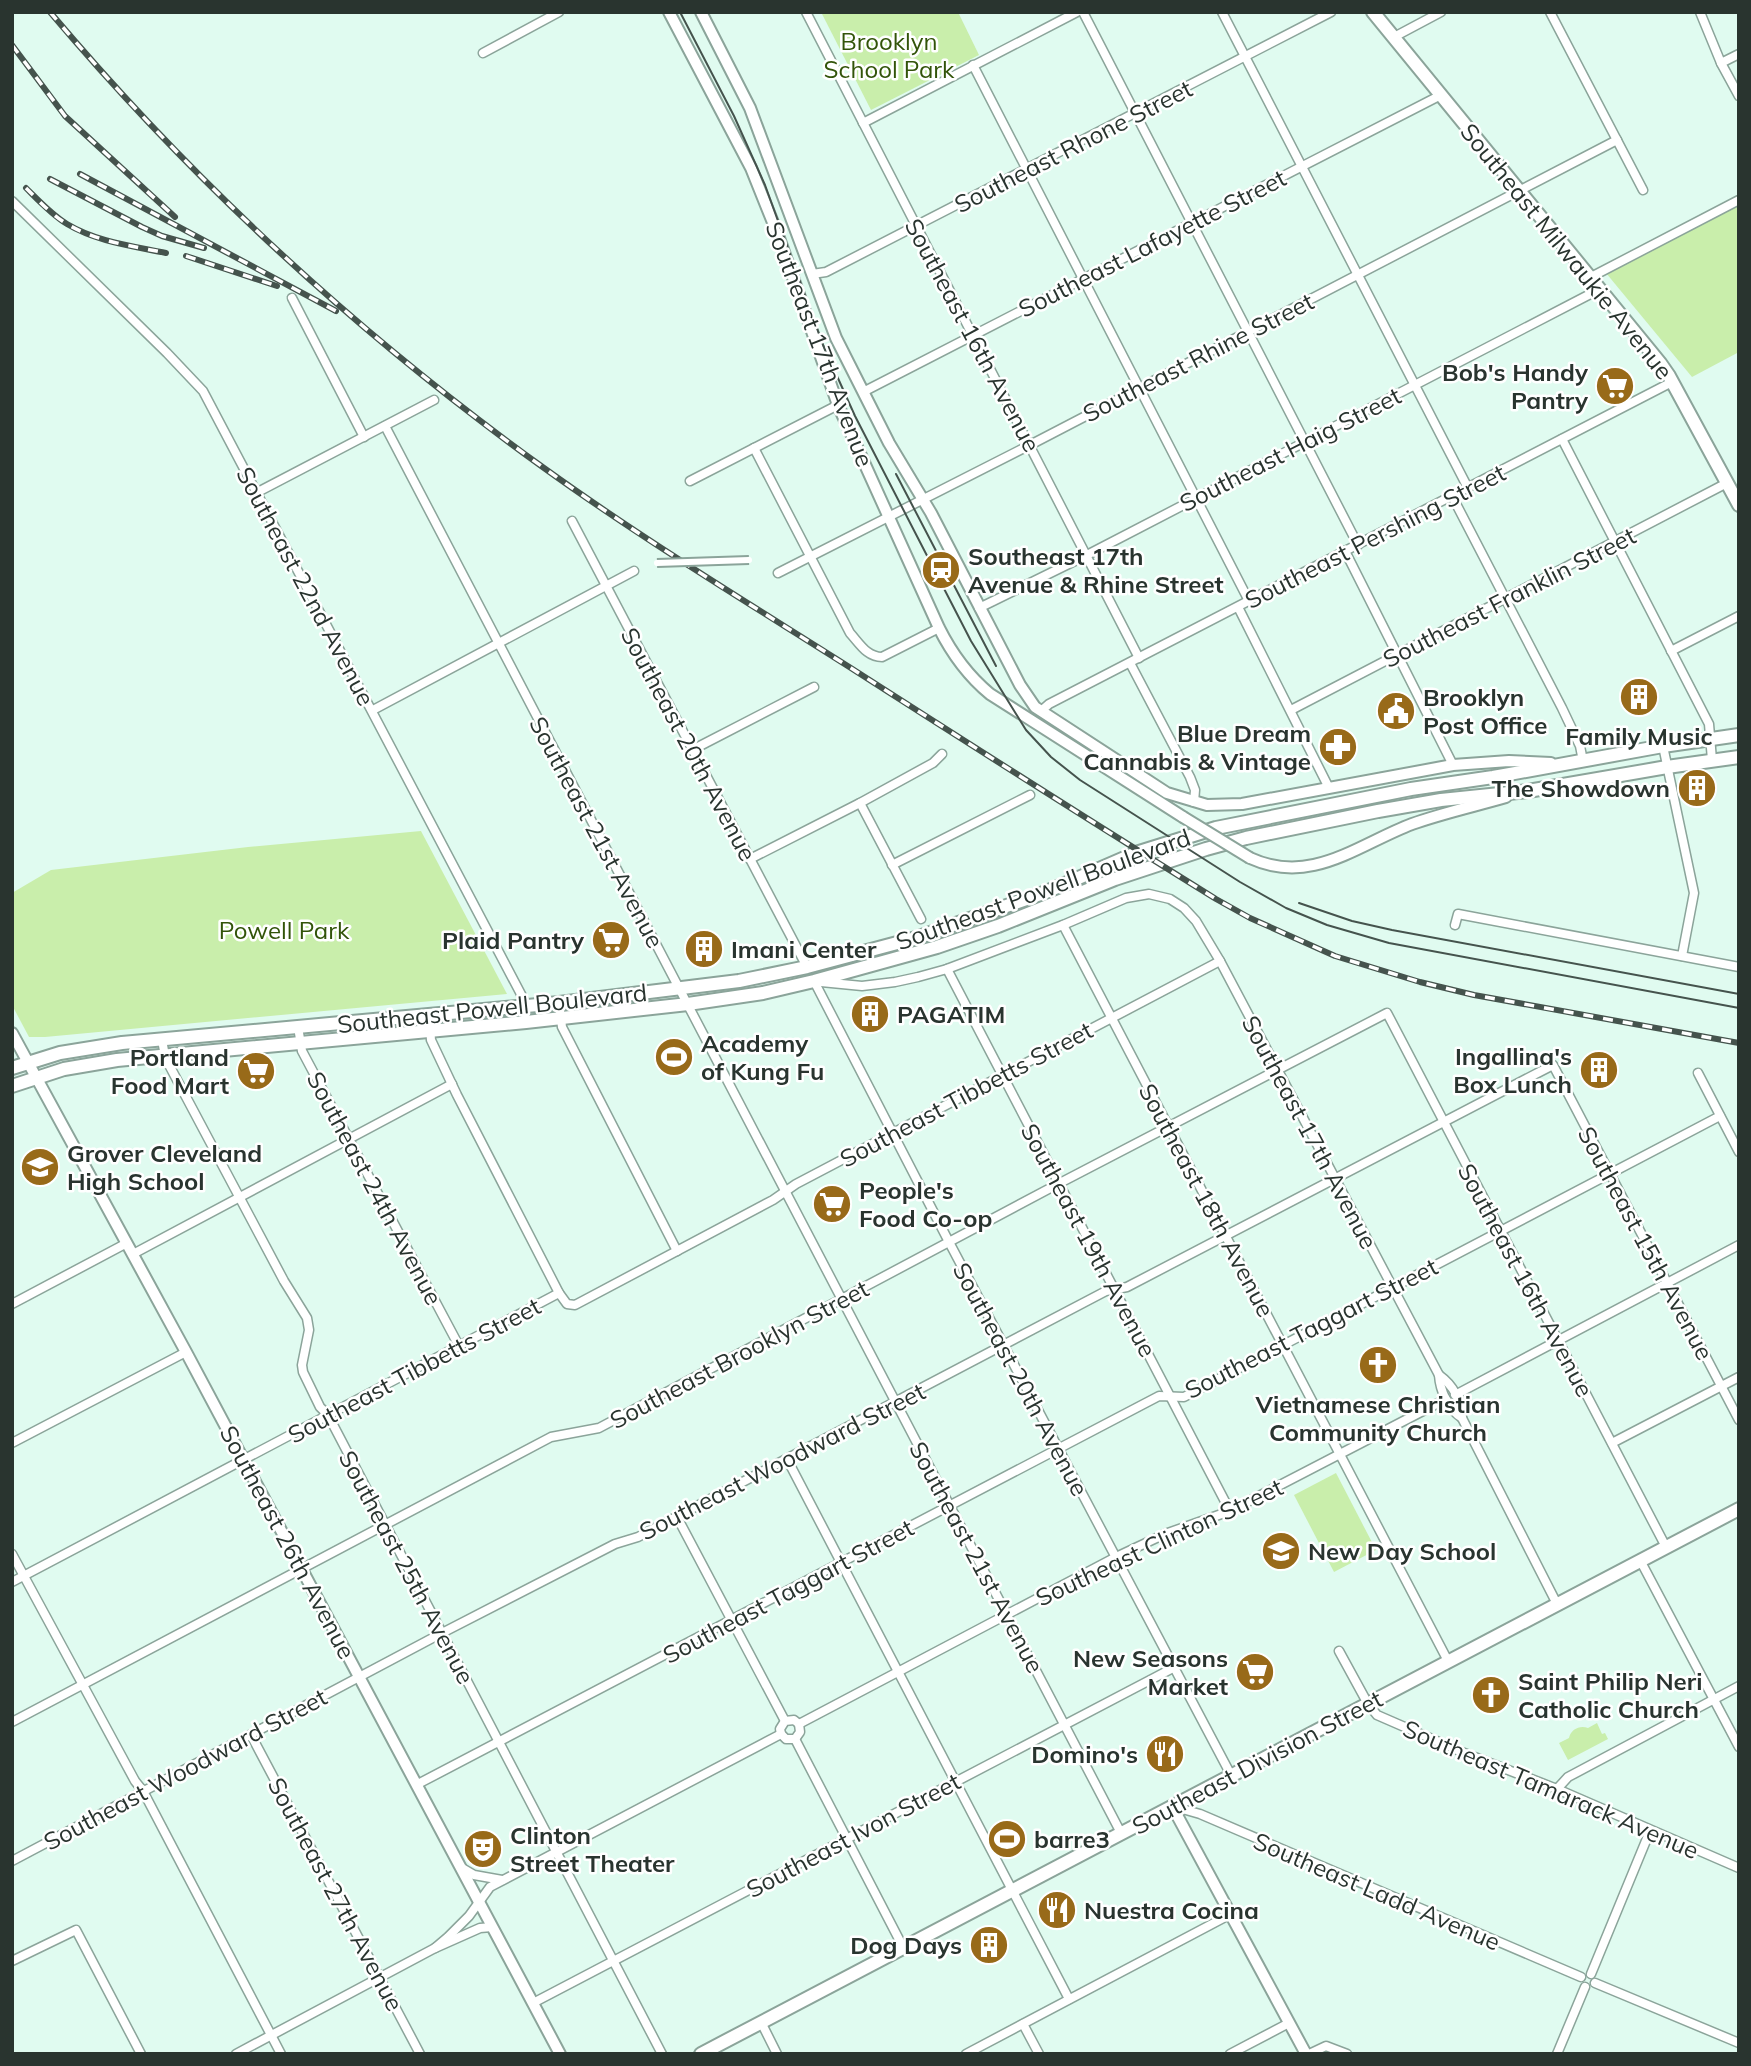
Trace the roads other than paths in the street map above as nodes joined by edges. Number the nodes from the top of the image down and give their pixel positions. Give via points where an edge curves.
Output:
1 (559, 12) edge
2 (669, 12) edge
3 (701, 12) edge
4 (806, 12) edge
5 (1077, 12) edge
6 (1083, 12) edge
7 (1222, 12) edge
8 (1331, 12) edge
9 (1373, 12) edge
10 (1441, 12) edge
11 (1550, 12) edge
12 (1700, 12) edge
13 (1394, 37) junction
14 (483, 53) dead end
15 (1739, 54) edge
16 (1245, 57) junction
17 (1721, 63) junction
18 (973, 65) junction
19 (1441, 95) junction
20 (1739, 96) edge
21 (1136, 113) junction
22 (863, 123) junction
23 (1617, 140) junction
24 (1302, 166) junction
25 (1027, 169) junction
26 (1643, 190) dead end
27 (1519, 191) junction
28 (1739, 200) edge
29 (12, 201) edge
30 (1192, 223) junction
31 (916, 227) junction
32 (812, 274) junction
33 (1357, 275) junction
34 (1591, 277) junction
35 (1082, 278) junction
36 (1600, 289) junction
37 (292, 298) dead end
38 (1248, 331) junction
39 (973, 335) junction
40 (1672, 382) junction
41 (1414, 385) junction
42 (1138, 388) junction
43 (863, 391) junction
44 (434, 400) dead end
45 (838, 405) junction
46 (385, 426) junction
47 (364, 437) junction
48 (1562, 439) junction
49 (1305, 442) junction
50 (1030, 445) junction
51 (754, 448) junction
52 (690, 481) dead end
53 (1727, 483) junction
54 (1468, 488) junction
55 (256, 493) junction
56 (1452, 496) junction
57 (1196, 498) junction
58 (923, 500) junction
59 (1738, 502) edge
60 (889, 517) junction
61 (572, 521) dead end
62 (1616, 542) junction
63 (1358, 545) junction
64 (1345, 551) junction
65 (1087, 555) junction
66 (810, 557) junction
67 (749, 560) dead end
68 (657, 563) dead end
69 (634, 571) dead end
70 (778, 573) dead end
71 (606, 586) junction
72 (1506, 598) junction
73 (1249, 601) junction
74 (1238, 607) junction
75 (979, 608) junction
76 (1739, 616) edge
77 (939, 628) junction
78 (498, 644) junction
79 (1671, 651) junction
80 (1396, 654) junction
81 (1139, 658) junction
82 (1130, 663) junction
83 (814, 687) dead end
84 (373, 710) junction
85 (1291, 710) junction
86 (1041, 711) junction
87 (1739, 735) edge
88 (1710, 738) junction
89 (1663, 746) junction
90 (692, 750) junction
91 (942, 754) dead end
92 (1739, 757) edge
93 (1712, 760) junction
94 (1583, 761) junction
95 (1568, 764) junction
96 (1453, 765) junction
97 (1667, 767) junction
98 (1329, 788) junction
99 (1528, 791) junction
100 (1030, 795) dead end
101 (1194, 802) junction
102 (860, 803) junction
103 (750, 859) junction
104 (892, 865) junction
105 (921, 919) dead end
106 (1063, 925) junction
107 (1455, 925) dead end
108 (1682, 956) junction
109 (1220, 961) junction
110 (807, 967) junction
111 (1739, 967) edge
112 (947, 969) junction
113 (814, 981) junction
114 (680, 989) junction
115 (559, 1003) junction
116 (688, 1004) junction
117 (524, 1006) junction
118 (1387, 1013) joint
119 (429, 1015) junction
120 (561, 1018) junction
121 (1111, 1018) junction
122 (526, 1022) junction
123 (298, 1027) junction
124 (430, 1031) junction
125 (12, 1033) edge
126 (162, 1040) junction
127 (300, 1043) junction
128 (164, 1056) junction
129 (28, 1062) junction
130 (1553, 1065) joint
131 (12, 1068) edge
132 (1277, 1069) junction
133 (1698, 1073) dead end
134 (1002, 1076) junction
135 (36, 1077) junction
136 (452, 1084) junction
137 (12, 1086) edge
138 (1720, 1116) junction
139 (1444, 1121) junction
140 (1168, 1127) junction
141 (894, 1133) junction
142 (349, 1139) junction
143 (1739, 1152) edge
144 (1610, 1173) junction
145 (1335, 1179) junction
146 (1058, 1184) junction
147 (785, 1191) junction
148 (240, 1197) junction
149 (1500, 1231) junction
150 (1225, 1237) junction
151 (949, 1242) junction
152 (127, 1243) junction
153 (1739, 1245) edge
154 (677, 1251) junction
155 (134, 1254) junction
156 (1667, 1282) junction
157 (1392, 1288) junction
158 (1115, 1289) junction
159 (559, 1293) junction
160 (841, 1300) junction
161 (12, 1304) edge
162 (1558, 1340) junction
163 (1004, 1345) junction
164 (459, 1346) junction
165 (1283, 1346) junction
166 (186, 1352) junction
167 (1439, 1375) junction
168 (1739, 1377) edge
169 (1721, 1386) junction
170 (1455, 1395) junction
171 (1171, 1397) junction
172 (1446, 1399) junction
173 (895, 1402) junction
174 (328, 1415) junction
175 (1462, 1418) junction
176 (1739, 1420) edge
177 (12, 1443) edge
178 (1612, 1443) junction
179 (1058, 1449) junction
180 (1340, 1454) junction
181 (787, 1458) junction
182 (243, 1460) junction
183 (950, 1506) junction
184 (1739, 1509) edge
185 (1230, 1511) junction
186 (677, 1517) junction
187 (385, 1524) junction
188 (1666, 1547) junction
189 (12, 1554) edge
190 (1116, 1557) junction
191 (1640, 1560) junction
192 (841, 1563) junction
193 (301, 1568) junction
194 (24, 1576) junction
195 (12, 1582) edge
196 (1557, 1604) junction
197 (1008, 1615) junction
198 (732, 1621) junction
199 (442, 1633) junction
200 (1339, 1651) dead end
201 (1448, 1661) junction
202 (1173, 1668) junction
203 (898, 1672) junction
204 (360, 1677) junction
205 (83, 1684) junction
206 (1739, 1686) edge
207 (1714, 1698) junction
208 (1368, 1703) junction
209 (785, 1721) junction
210 (12, 1722) edge
211 (799, 1724) junction
212 (1065, 1724) junction
213 (781, 1734) junction
214 (251, 1735) junction
215 (794, 1738) junction
216 (499, 1741) junction
217 (1739, 1747) edge
218 (1231, 1775) junction
219 (955, 1782) junction
220 (416, 1785) junction
221 (1557, 1789) junction
222 (143, 1791) junction
223 (1172, 1806) junction
224 (1650, 1831) junction
225 (1121, 1833) junction
226 (846, 1839) junction
227 (556, 1852) junction
228 (12, 1861) edge
229 (461, 1868) junction
230 (1739, 1868) edge
231 (502, 1880) junction
232 (1011, 1891) junction
233 (479, 1902) junction
234 (1231, 1914) junction
235 (492, 1927) junction
236 (904, 1947) junction
237 (435, 1948) junction
238 (12, 1961) edge
239 (614, 1961) junction
240 (1591, 1973) junction
241 (380, 1977) junction
242 (1581, 1977) junction
243 (1595, 1983) junction
244 (1585, 1987) junction
245 (1069, 2000) junction
246 (533, 2003) junction
247 (761, 2022) junction
248 (1289, 2023) junction
249 (1023, 2024) junction
250 (271, 2035) junction
251 (1739, 2043) edge
252 (141, 2054) edge
253 (236, 2054) edge
254 (281, 2054) edge
255 (420, 2054) edge
256 (560, 2054) edge
257 (662, 2054) edge
258 (701, 2054) edge
259 (777, 2054) edge
260 (967, 2054) edge
261 (1039, 2054) edge
262 (1230, 2054) edge
263 (1308, 2054) edge
264 (1348, 2054) edge
265 (1557, 2054) edge

1 - 14 street
2 - 45 street, Southeast 17th Avenue via 751,168
3 - 32 street, Southeast 17th Avenue via 750,108
4 - 22 street, Southeast 16th Avenue
5 - 18 street
6 - 21 street
7 - 16 street
8 - 16 street, Southeast Rhone Street
9 - 13 main road, Southeast Milwaukie Avenue
10 - 13 street
11 - 23 street
12 - 17 street
13 - 19 main road, Southeast Milwaukie Avenue
15 - 17 street
16 - 21 street, Southeast Rhone Street
16 - 24 street
17 - 20 street
18 - 22 street
18 - 25 street
19 - 24 street, Southeast Lafayette Street
19 - 27 main road, Southeast Milwaukie Avenue
21 - 25 street, Southeast Rhone Street
21 - 30 street
22 - 31 street, Southeast 16th Avenue
23 - 26 street
23 - 27 street, Southeast Rhine Street
24 - 30 street, Southeast Lafayette Street
24 - 33 street
25 - 31 street, Southeast Rhone Street
25 - 35 street
27 - 33 street, Southeast Rhine Street
27 - 34 main road, Southeast Milwaukie Avenue
28 - 34 street
29 - 55 street, Southeast 22nd Avenue via 197,383
30 - 35 street, Southeast Lafayette Street
30 - 38 street
31 - 32 street, Southeast Rhone Street via 826,272
31 - 39 street, Southeast 16th Avenue
32 - 43 street, Southeast 17th Avenue via 830,325
33 - 38 street, Southeast Rhine Street
33 - 41 street
34 - 36 main road, Southeast Milwaukie Avenue
35 - 39 street, Southeast Lafayette Street
35 - 42 street
36 - 40 main road, Southeast Milwaukie Avenue
36 - 41 street, Southeast Haig Street
37 - 47 street
38 - 42 street, Southeast Rhine Street
38 - 49 street
39 - 43 street, Southeast Lafayette Street
39 - 50 street, Southeast 16th Avenue
40 - 48 street, Southeast Pershing Street
40 - 53 main road, Southeast Milwaukie Avenue
41 - 49 street, Southeast Haig Street
41 - 54 street
42 - 50 street, Southeast Rhine Street
42 - 57 street
43 - 58 street, Southeast 17th Avenue
44 - 46 street
45 - 51 street
45 - 60 street, Southeast 17th Avenue
46 - 47 street
46 - 78 street, Southeast 21st Avenue
47 - 55 street
48 - 54 street, Southeast Pershing Street
48 - 62 street
49 - 57 street, Southeast Haig Street
49 - 63 street
50 - 58 street, Southeast Rhine Street
50 - 65 street, Southeast 16th Avenue
51 - 52 street
51 - 66 street
53 - 59 main road, Southeast Milwaukie Avenue
53 - 62 street, Southeast Franklin Street
54 - 56 street, Southeast Pershing Street
55 - 84 street, Southeast 22nd Avenue
56 - 63 street, Southeast Pershing Street
56 - 72 street
57 - 65 street, Southeast Haig Street
57 - 73 street
58 - 60 street, Southeast Rhine Street
58 - 75 street, Southeast 17th Avenue
60 - 66 street, Southeast Rhine Street
60 - 77 street, Southeast 17th Avenue
61 - 71 street, Southeast 20th Avenue
62 - 72 street, Southeast Franklin Street
62 - 79 street
63 - 64 street, Southeast Pershing Street
64 - 73 street, Southeast Pershing Street
64 - 80 street
65 - 75 street, Southeast Haig Street
65 - 81 street, Southeast 16th Avenue
66 - 70 street, Southeast Rhine Street
66 - 77 street via 850,633 871,655 888,655
67 - 68 street, bridge
69 - 71 street
71 - 78 street
71 - 90 street, Southeast 20th Avenue
72 - 80 street, Southeast Franklin Street
72 - 94 street via 1580,746
73 - 74 street, Southeast Pershing Street
74 - 81 street, Southeast Pershing Street
74 - 85 street
75 - 86 street, Southeast 17th Avenue via 1026,696
76 - 79 street
77 - 99 street, Southeast 17th Avenue, bridge via 963,668 990,694 1264,864 1287,869 1320,865 1421,821
78 - 84 street
78 - 114 street, Southeast 21st Avenue
79 - 88 street via 1709,724
80 - 85 street, Southeast Franklin Street
80 - 96 street
81 - 82 street, Southeast Pershing Street
82 - 86 street, Southeast Pershing Street
82 - 101 street via 1190,777
83 - 90 street
84 - 117 street, Southeast 22nd Avenue
85 - 98 street
86 - 101 street, Southeast 17th Avenue via 1158,789
87 - 88 main road, Southeast Powell Boulevard
88 - 89 main road, Southeast Powell Boulevard
88 - 93 street
89 - 94 main road, Southeast Powell Boulevard
89 - 97 street
90 - 103 street, Southeast 20th Avenue
91 - 102 street
92 - 93 main road, Southeast Powell Boulevard
93 - 97 main road, Southeast Powell Boulevard
94 - 95 main road, Southeast Powell Boulevard
95 - 96 street, Southeast 17th Avenue via 1509,761
95 - 110 main road, Southeast Powell Boulevard via 1399,791 1196,833 916,938
96 - 98 street, Southeast 17th Avenue
97 - 99 main road, Southeast Powell Boulevard
97 - 108 street via 1694,893
98 - 101 street, Southeast 17th Avenue via 1242,804
99 - 113 main road, Southeast Powell Boulevard via 1441,800 1247,838 1115,879 937,947
100 - 104 street
102 - 103 street
102 - 104 street
103 - 110 street, Southeast 20th Avenue
104 - 105 street
106 - 109 street, Southeast 17th Avenue via 1126,898 1149,894 1184,908
106 - 112 street
106 - 121 street, Southeast 18th Avenue
107 - 108 street via 1458,914
108 - 111 street
109 - 121 street, Southeast Tibbetts Street
109 - 132 street, Southeast 17th Avenue
110 - 114 main road, Southeast Powell Boulevard
112 - 113 street via 862,986
112 - 134 street, Southeast 19th Avenue
113 - 116 main road, Southeast Powell Boulevard
113 - 141 street, Southeast 20th Avenue
114 - 115 main road, Southeast Powell Boulevard
114 - 116 street, Southeast 21st Avenue
115 - 117 main road, Southeast Powell Boulevard
115 - 120 street
116 - 120 main road, Southeast Powell Boulevard
116 - 147 street, Southeast 21st Avenue
117 - 119 main road, Southeast Powell Boulevard
117 - 122 street, Southeast 22nd Avenue
118 - 132 street, Southeast Brooklyn Street
118 - 139 street, Southeast 16th Avenue
119 - 123 main road, Southeast Powell Boulevard
119 - 124 street
120 - 122 main road, Southeast Powell Boulevard
120 - 154 street
121 - 134 street, Southeast Tibbetts Street
121 - 140 street, Southeast 18th Avenue
122 - 124 main road, Southeast Powell Boulevard
123 - 126 main road, Southeast Powell Boulevard
123 - 127 street, Southeast 24th Avenue
124 - 127 main road, Southeast Powell Boulevard
124 - 136 street
125 - 129 street, Southeast 26th Avenue
126 - 128 street, Southeast 25th Avenue
126 - 129 main road, Southeast Powell Boulevard via 87,1048
127 - 128 main road, Southeast Powell Boulevard
127 - 142 street, Southeast 24th Avenue
128 - 135 main road, Southeast Powell Boulevard via 80,1066
128 - 148 street, Southeast 25th Avenue
129 - 131 main road, Southeast Powell Boulevard
129 - 135 street, Southeast 26th Avenue
130 - 139 street, Southeast Woodward Street
130 - 144 street, Southeast 15th Avenue
132 - 140 street, Southeast Brooklyn Street
132 - 145 street, Southeast 17th Avenue
133 - 138 street
134 - 141 street, Southeast Tibbetts Street
134 - 146 street, Southeast 19th Avenue
135 - 137 main road, Southeast Powell Boulevard
135 - 152 street, Southeast 26th Avenue
136 - 142 street
136 - 159 street
138 - 143 street
138 - 144 street, Southeast Taggart Street
139 - 145 street, Southeast Woodward Street
139 - 149 street, Southeast 16th Avenue
140 - 146 street, Southeast Brooklyn Street
140 - 150 street, Southeast 18th Avenue
141 - 147 street, Southeast Tibbetts Street
141 - 151 street, Southeast 20th Avenue
142 - 148 street
142 - 164 street, Southeast 24th Avenue
144 - 149 street, Southeast Taggart Street
144 - 156 street, Southeast 15th Avenue
145 - 150 street, Southeast Woodward Street
145 - 157 street, Southeast 17th Avenue
146 - 151 street, Southeast Brooklyn Street
146 - 158 street, Southeast 19th Avenue
147 - 154 street, Southeast Tibbetts Street
147 - 160 street, Southeast 21st Avenue
148 - 155 street
148 - 174 street, Southeast 25th Avenue via 307,1318 303,1372
149 - 157 street, Southeast Taggart Street
149 - 162 street, Southeast 16th Avenue
150 - 158 street, Southeast Woodward Street
150 - 165 street, Southeast 18th Avenue
151 - 160 street, Southeast Brooklyn Street
151 - 163 street, Southeast 20th Avenue
152 - 155 street, Southeast 26th Avenue
152 - 161 street
153 - 156 street
154 - 159 street, Southeast Tibbetts Street via 575,1304 567,1304
155 - 166 street, Southeast 26th Avenue
156 - 162 street
156 - 169 street, Southeast 15th Avenue
157 - 165 street, Southeast Taggart Street
157 - 167 street, Southeast 17th Avenue
158 - 163 street, Southeast Woodward Street
158 - 171 street, Southeast 19th Avenue
159 - 164 street, Southeast Tibbetts Street
160 - 173 street, Southeast 21st Avenue
160 - 187 street, Southeast Brooklyn Street via 599,1428 551,1437
162 - 170 street
162 - 178 street, Southeast 16th Avenue
163 - 173 street, Southeast Woodward Street
163 - 179 street, Southeast 20th Avenue
164 - 174 street, Southeast Tibbetts Street
165 - 171 street, Southeast Taggart Street via 1184,1397
165 - 180 street, Southeast 18th Avenue
166 - 177 street
166 - 182 street, Southeast 26th Avenue
167 - 170 street, Southeast 17th Avenue
167 - 172 street, Southeast 17th Avenue
168 - 169 street
169 - 176 street, Southeast 15th Avenue
169 - 178 street
170 - 175 street, Southeast 17th Avenue
171 - 179 street, Southeast Taggart Street via 1159,1396
171 - 185 street, Southeast 19th Avenue
172 - 175 street, Southeast 17th Avenue
172 - 180 street, Southeast Clinton Street
173 - 181 street, Southeast Woodward Street
173 - 183 street, Southeast 21st Avenue
174 - 182 street, Southeast Tibbetts Street
174 - 187 street, Southeast 25th Avenue
175 - 196 street, Southeast 17th Avenue
178 - 188 street, Southeast 16th Avenue
179 - 183 street, Southeast Taggart Street
179 - 190 street, Southeast 20th Avenue
180 - 185 street, Southeast Clinton Street
180 - 201 street, Southeast 18th Avenue
181 - 186 street, Southeast Woodward Street
181 - 192 street
182 - 193 street, Southeast 26th Avenue
182 - 194 street, Southeast Tibbetts Street
183 - 192 street, Southeast Taggart Street
183 - 197 street, Southeast 21st Avenue
184 - 188 main road, Southeast Division Street
185 - 190 street, Southeast Clinton Street
186 - 198 street
186 - 199 street, Southeast Woodward Street
187 - 193 street, Southeast Brooklyn Street
187 - 199 street, Southeast 25th Avenue
188 - 191 main road, Southeast Division Street
189 - 194 street
190 - 197 street, Southeast Clinton Street
190 - 202 street, Southeast 20th Avenue
191 - 196 main road, Southeast Division Street
191 - 207 street
192 - 198 street, Southeast Taggart Street
192 - 203 street
193 - 204 street, Southeast 26th Avenue
193 - 205 street, Southeast Brooklyn Street
194 - 195 street, Southeast Tibbetts Street
194 - 205 street
196 - 201 main road, Southeast Division Street
197 - 203 street, Southeast Clinton Street
197 - 212 street, Southeast 21st Avenue
198 - 209 street
198 - 216 street, Southeast Taggart Street
199 - 204 street, Southeast Woodward Street
199 - 216 street, Southeast 25th Avenue
200 - 208 street
201 - 208 main road, Southeast Division Street
202 - 212 street, Southeast Ivon Street
202 - 218 street, Southeast 20th Avenue
203 - 211 street, Southeast Clinton Street
203 - 219 street
204 - 214 street, Southeast Woodward Street
204 - 220 street, Southeast 26th Avenue
205 - 210 street, Southeast Brooklyn Street
205 - 222 street
206 - 207 street
207 - 217 street
207 - 221 street via 1568,1777
208 - 218 main road, Southeast Division Street
208 - 221 street, Southeast Tamarack Avenue via 1380,1717
209 - 211 street
209 - 213 street
211 - 215 street via 800,1732
212 - 219 street, Southeast Ivon Street
212 - 225 street, Southeast 21st Avenue
213 - 215 street
213 - 227 street
214 - 222 street, Southeast Woodward Street
214 - 241 street, Southeast 27th Avenue
215 - 226 street
216 - 220 street, Southeast Taggart Street
216 - 227 street, Southeast 25th Avenue
218 - 223 main road, Southeast Division Street
219 - 226 street, Southeast Ivon Street
219 - 232 street
220 - 229 street, Southeast 26th Avenue
221 - 224 street, Southeast Tamarack Avenue
222 - 228 street, Southeast Woodward Street
222 - 250 street
223 - 225 main road, Southeast Division Street
223 - 234 street
223 - 242 street, Southeast Ladd Avenue
224 - 230 street, Southeast Tamarack Avenue
224 - 240 street
225 - 232 main road, Southeast Division Street
226 - 236 street
226 - 239 street, Southeast Ivon Street
227 - 231 street
227 - 239 street, Southeast 25th Avenue
229 - 231 street
229 - 233 street, Southeast 26th Avenue
231 - 233 street
232 - 236 main road, Southeast Division Street
232 - 245 street
233 - 235 street, Southeast 26th Avenue
233 - 237 street
234 - 245 street
234 - 248 street
235 - 237 street
235 - 246 street, Southeast 26th Avenue
236 - 247 main road, Southeast Division Street
237 - 241 street
238 - 252 street via 76,1930
239 - 246 street, Southeast Ivon Street
239 - 257 street, Southeast 25th Avenue
240 - 242 street
240 - 243 street
241 - 250 street
241 - 255 street, Southeast 27th Avenue
242 - 244 street
243 - 244 street
243 - 251 street
244 - 265 street
245 - 249 street
246 - 256 street, Southeast 26th Avenue
247 - 258 main road, Southeast Division Street
247 - 259 street
248 - 262 street
248 - 263 street
249 - 260 street
249 - 261 street
250 - 253 street
250 - 254 street
263 - 264 street via 1326,2046

